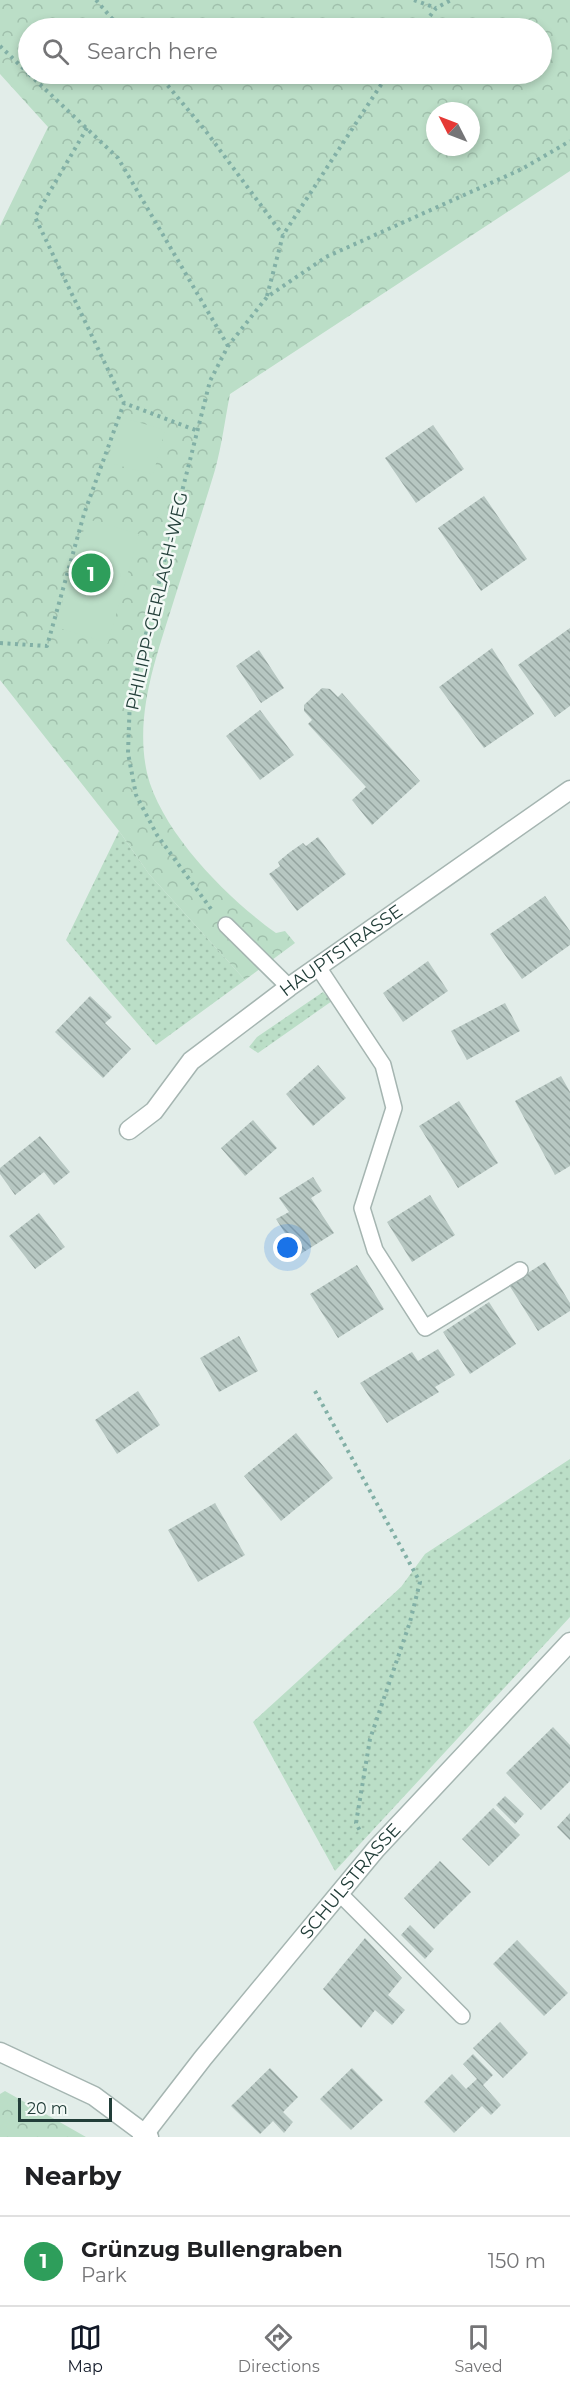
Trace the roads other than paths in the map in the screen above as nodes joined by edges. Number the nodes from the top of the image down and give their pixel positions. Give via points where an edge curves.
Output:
1 (570, 790) edge
2 (226, 925) road end
3 (318, 967) junction
4 (289, 987) junction
5 (129, 1130) dead end
6 (520, 1270) dead end
7 (570, 1642) edge
8 (339, 1893) junction
9 (462, 2016) dead end
10 (0, 2052) edge
11 (145, 2136) edge

1 - 3 street, HAUPTSTRASSE
2 - 4 lane
3 - 4 street, HAUPTSTRASSE
3 - 6 lane via 383,1065 394,1107 362,1208 375,1250 424,1328
4 - 5 street, HAUPTSTRASSE via 191,1061 154,1111
7 - 8 street, SCHULSTRASSE
8 - 9 lane
8 - 11 street, SCHULSTRASSE via 202,2058
10 - 11 street, SCHULSTRASSE via 94,2096

